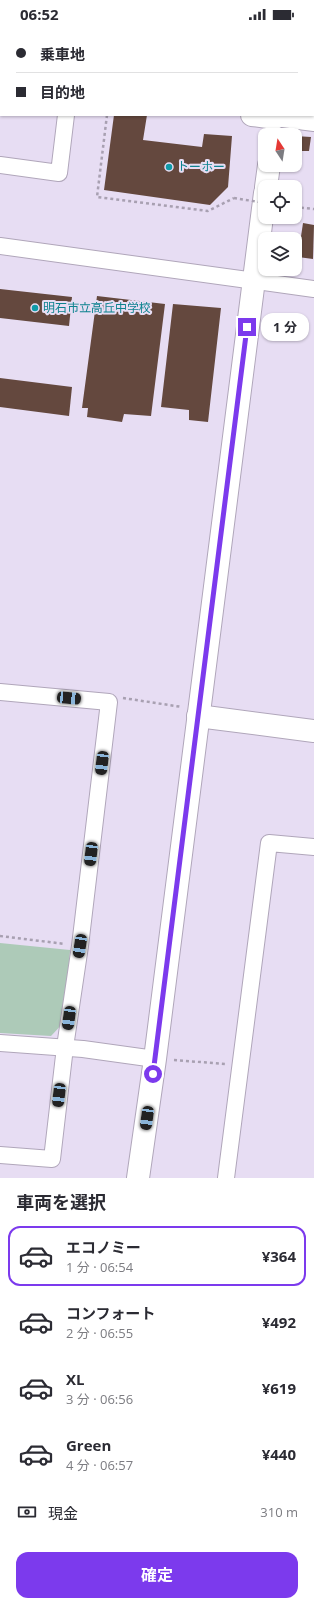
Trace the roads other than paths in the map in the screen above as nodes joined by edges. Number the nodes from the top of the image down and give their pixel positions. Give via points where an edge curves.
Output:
1 (66, 116) edge
2 (255, 116) edge
3 (274, 123) edge
4 (314, 123) edge
5 (0, 165) edge
6 (261, 224) edge
7 (0, 246) edge
8 (253, 280) junction
9 (314, 289) edge
10 (0, 692) edge
11 (198, 716) junction
12 (314, 731) edge
13 (314, 847) edge
14 (0, 1043) edge
15 (65, 1048) junction
16 (155, 1059) junction
17 (0, 1155) edge
18 (138, 1178) edge
19 (226, 1178) edge

1 - 5 street via 59,173
2 - 3 street
3 - 4 street
6 - 8 street
7 - 8 street
8 - 9 street
8 - 11 street
10 - 15 street via 109,702 80,946
11 - 12 street
11 - 16 street
13 - 19 street via 269,843
14 - 15 street
15 - 16 street
15 - 17 street via 52,1159
16 - 18 street

